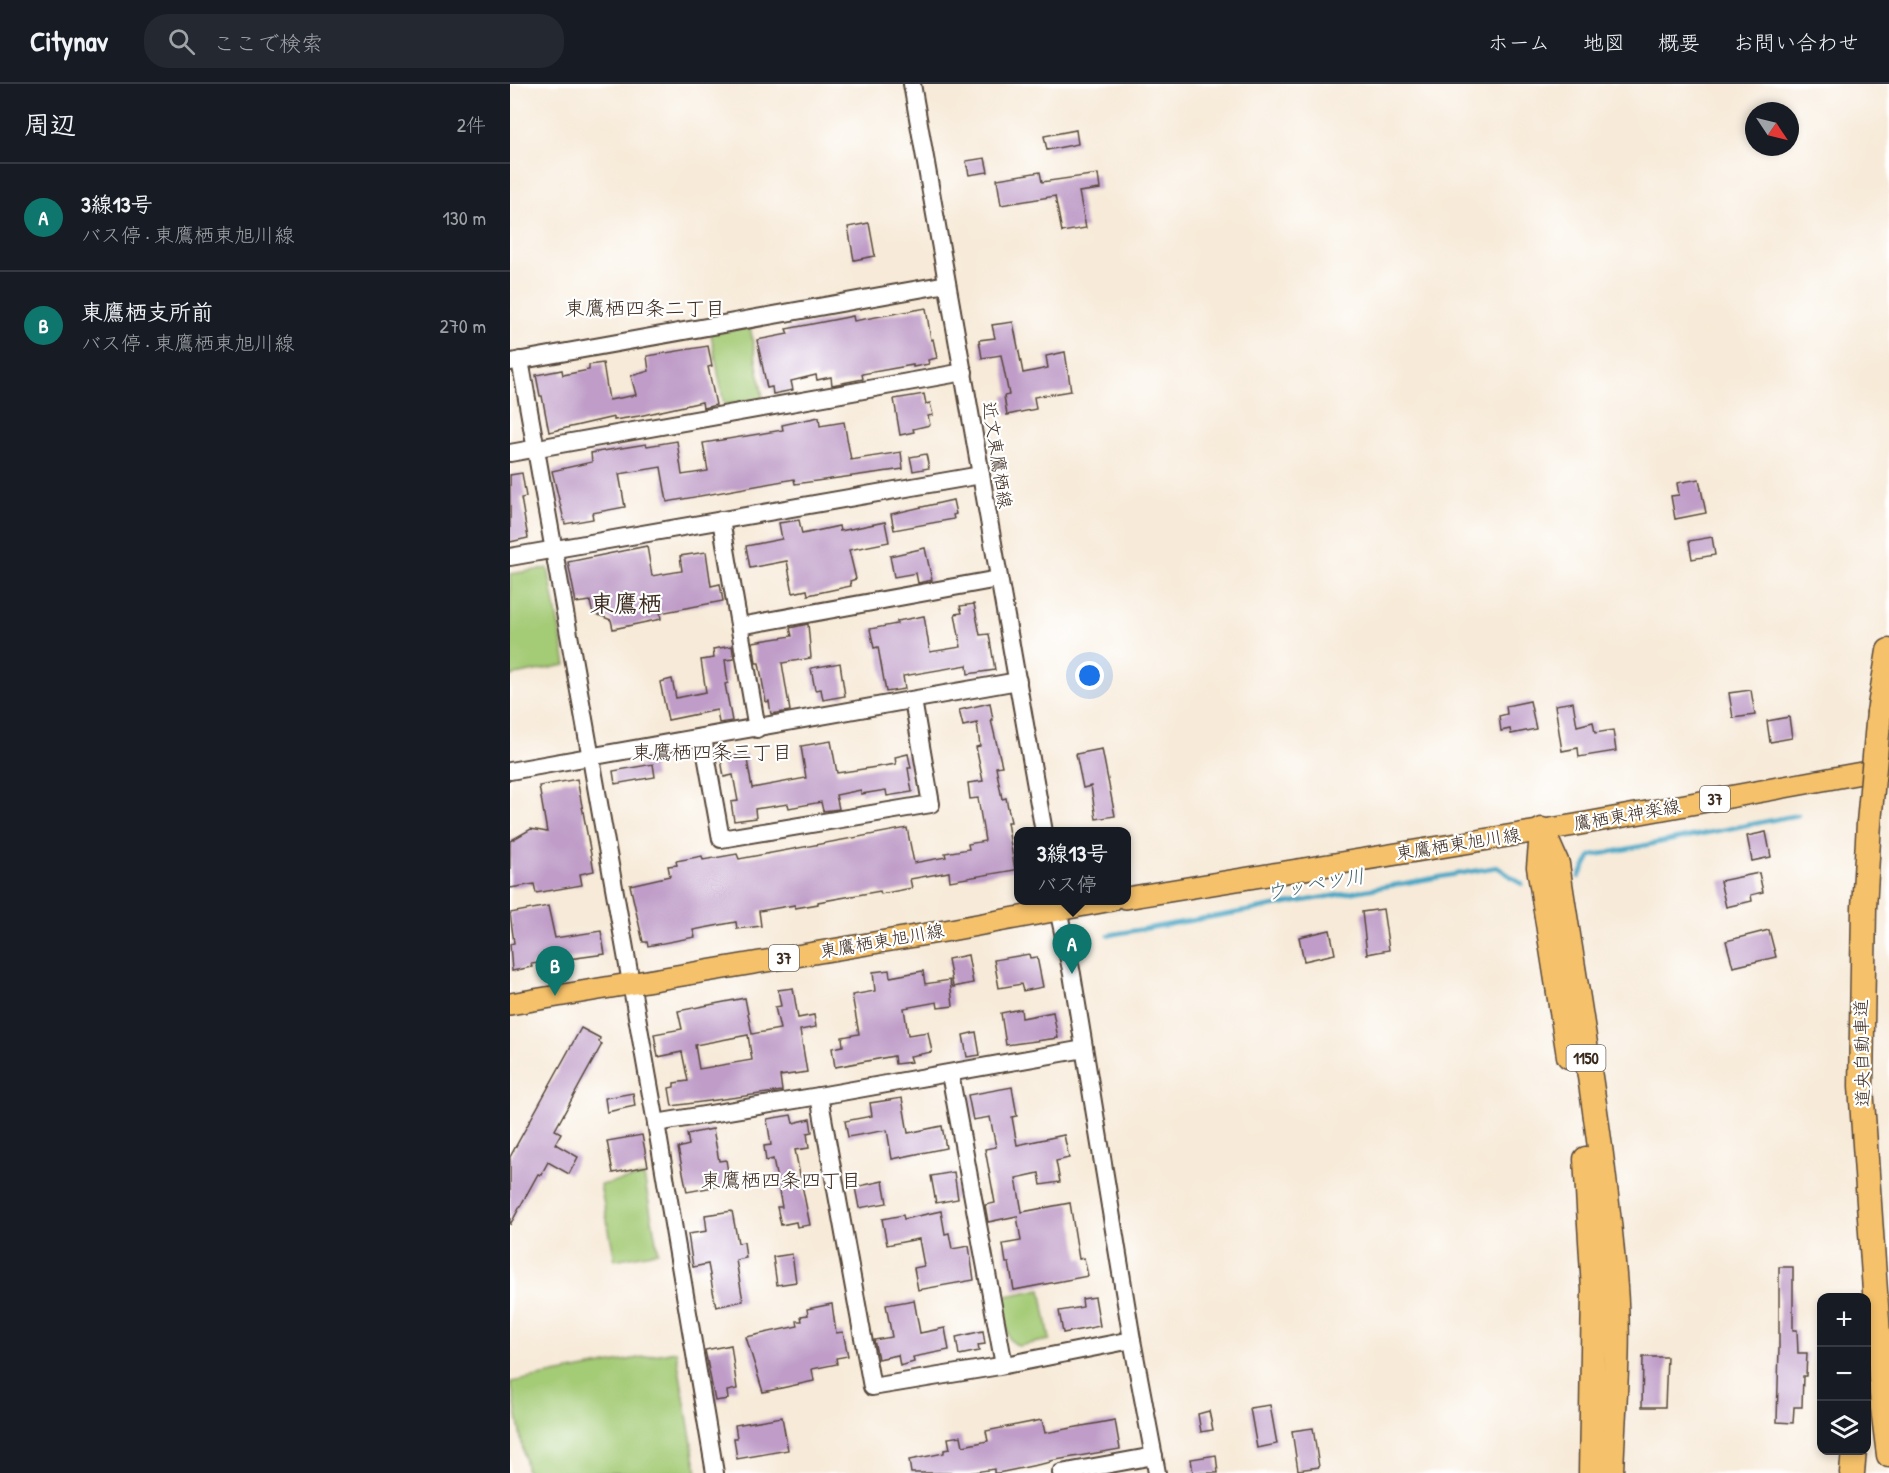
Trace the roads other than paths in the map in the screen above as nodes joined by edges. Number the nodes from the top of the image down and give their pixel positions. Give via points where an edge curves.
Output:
1 (912, 84) edge
2 (947, 284) junction
3 (515, 361) edge
4 (964, 372) junction
5 (536, 448) junction
6 (510, 453) edge
7 (981, 475) junction
8 (721, 519) junction
9 (554, 549) junction
10 (510, 557) edge
11 (998, 579) junction
12 (740, 626) junction
13 (1889, 651) edge
14 (1017, 681) junction
15 (913, 700) junction
16 (757, 729) junction
17 (703, 738) junction
18 (591, 757) junction
19 (1889, 768) edge
20 (510, 771) edge
21 (1043, 827) edge
22 (1542, 830) junction
23 (1131, 897) edge
24 (1057, 905) edge
25 (631, 983) junction
26 (510, 1004) edge
27 (1084, 1049) junction
28 (950, 1074) junction
29 (819, 1096) junction
30 (656, 1123) junction
31 (1873, 1262) junction
32 (1870, 1293) edge
33 (1132, 1340) junction
34 (1004, 1365) junction
35 (1854, 1455) edge
36 (1889, 1455) edge
37 (1154, 1456) junction
38 (715, 1473) edge
39 (1061, 1473) edge
40 (1157, 1473) edge
41 (1591, 1473) edge
42 (1611, 1473) edge
43 (1852, 1473) edge

1 - 2 street, 近文東鷹栖線
2 - 3 street
2 - 4 street, 近文東鷹栖線
3 - 5 street
4 - 5 street
4 - 7 street, 近文東鷹栖線
5 - 6 street
5 - 9 street
7 - 8 street
7 - 11 street, 近文東鷹栖線
8 - 9 street
8 - 12 street
9 - 10 street
9 - 18 street
11 - 12 street
11 - 14 street, 近文東鷹栖線
12 - 16 street
13 - 31 highway, 道央自動車道, bridge via 1879,712 1864,908 1861,1086
14 - 15 street
14 - 21 street, 近文東鷹栖線
15 - 16 street
15 - 17 street via 930,804 721,839
16 - 17 street
17 - 18 street
18 - 20 street
18 - 25 street
19 - 22 main road, 鷹栖東神楽線 / 37
22 - 23 main road, 東鷹栖東旭川線 / 37
22 - 41 highway, 1150 via 1539,867 1586,1160 1594,1290
22 - 42 highway, 1150 via 1557,864 1601,1158 1615,1289 1616,1391
24 - 25 main road, 東鷹栖東旭川線 / 37 via 945,931
24 - 27 street
25 - 26 main road, 東鷹栖東旭川線 / 37
25 - 30 street
27 - 28 street
27 - 33 street
28 - 29 street
28 - 34 street
29 - 30 street
29 - 34 street via 872,1387
30 - 38 street
31 - 32 highway
31 - 36 highway, 道央自動車道
33 - 34 street
33 - 37 street
35 - 43 highway
37 - 39 street
37 - 40 street

